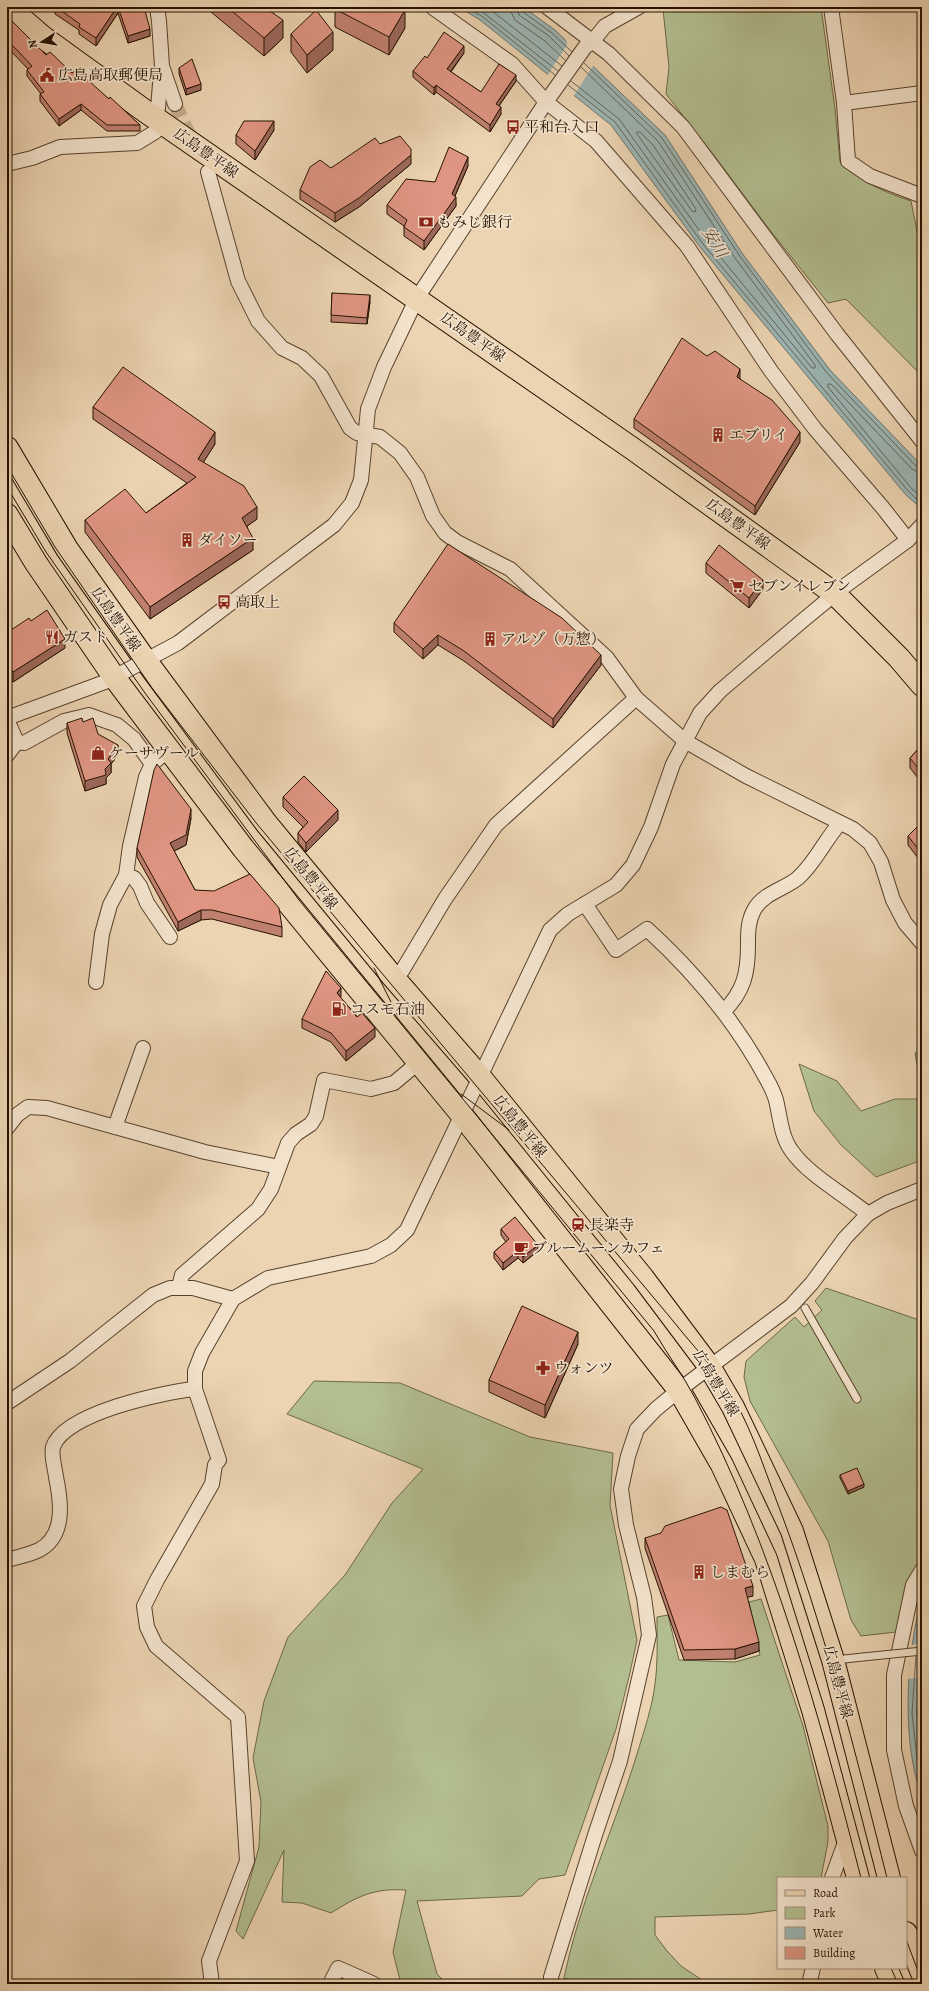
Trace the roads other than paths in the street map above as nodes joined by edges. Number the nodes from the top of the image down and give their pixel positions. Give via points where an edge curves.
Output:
1 (8, 7) edge
2 (157, 7) edge
3 (432, 7) edge
4 (547, 7) edge
5 (639, 7) edge
6 (831, 7) edge
7 (589, 45) junction
8 (162, 66) junction
9 (922, 93) edge
10 (547, 101) junction
11 (844, 103) junction
12 (175, 104) tunnel mouth
13 (145, 111) junction
14 (163, 123) junction
15 (7, 164) edge
16 (208, 172) dead end
17 (922, 196) edge
18 (417, 298) junction
19 (365, 435) junction
20 (922, 441) edge
21 (7, 448) edge
22 (7, 515) edge
23 (922, 525) edge
24 (910, 538) junction
25 (835, 594) junction
26 (146, 661) junction
27 (114, 677) junction
28 (922, 685) edge
29 (636, 698) junction
30 (7, 719) edge
31 (685, 741) junction
32 (17, 742) junction
33 (168, 750) junction
34 (7, 755) edge
35 (152, 764) junction
36 (840, 823) junction
37 (126, 875) junction
38 (584, 904) junction
39 (170, 937) dead end
40 (922, 944) edge
41 (393, 978) junction
42 (96, 982) dead end
43 (724, 1011) junction
44 (143, 1048) dead end
45 (419, 1062) junction
46 (480, 1077) junction
47 (462, 1114) junction
48 (115, 1127) junction
49 (7, 1128) edge
50 (279, 1167) junction
51 (922, 1189) edge
52 (868, 1214) junction
53 (178, 1287) junction
54 (233, 1299) junction
55 (805, 1308) dead end
56 (709, 1366) junction
57 (195, 1389) junction
58 (679, 1390) junction
59 (857, 1399) dead end
60 (7, 1403) edge
61 (7, 1560) edge
62 (922, 1570) edge
63 (922, 1651) edge
64 (833, 1660) junction
65 (848, 1836) junction
66 (922, 1851) edge
67 (832, 1877) edge
68 (858, 1877) edge
69 (889, 1877) edge
70 (907, 1935) edge
71 (813, 1969) edge
72 (886, 1969) edge
73 (922, 1972) edge
74 (212, 1984) edge
75 (330, 1984) edge
76 (374, 1984) edge
77 (551, 1984) edge
78 (809, 1984) edge
79 (893, 1984) edge

1 - 13 main road, 広島豊平線 via 44,38
2 - 8 street
3 - 10 street via 512,64
4 - 7 street
5 - 7 street via 605,26
6 - 11 street
7 - 10 street
7 - 20 street via 608,54 683,127 837,334
8 - 12 street
8 - 13 street via 158,108
9 - 11 street
10 - 18 street
10 - 24 street via 596,141 687,246 815,430
11 - 17 street via 848,161 870,176
13 - 14 main road, 広島豊平線
14 - 15 street via 155,132 137,143 60,147
14 - 18 main road, 広島豊平線
16 - 19 street via 238,281 258,321 282,348 302,358 321,376 350,428
18 - 19 street via 384,367 368,409
18 - 25 main road, 広島豊平線 via 627,444
19 - 26 street via 361,480 352,503 334,525 178,643
19 - 29 street via 380,437 400,453 417,478 433,516 445,533 457,542 510,569 607,658
21 - 26 main road, 広島豊平線 via 67,549
22 - 27 main road, 広島豊平線 via 36,563
23 - 24 street
24 - 25 street
25 - 28 main road, 広島豊平線 via 899,658
25 - 31 street via 720,691 700,713
26 - 27 street
26 - 41 main road, 広島豊平線 via 266,823
27 - 30 street
27 - 33 main road, 広島豊平線
29 - 31 street
29 - 41 street via 496,825 445,898 402,971
30 - 32 street
31 - 36 street via 746,776
31 - 38 street via 673,764 651,827 633,865 616,885
32 - 34 street
32 - 35 street via 24,743 64,721 89,715 117,725 134,739
33 - 35 street
33 - 45 main road, 広島豊平線 via 243,848
35 - 37 street via 146,777
36 - 40 street via 853,829 870,843 881,862 893,900 905,923
36 - 43 street via 827,837 810,867 796,880 774,891 755,908 748,923 745,979 736,999
37 - 39 street via 134,878 140,886 147,903
37 - 42 street via 110,905 102,934
38 - 43 street via 616,950 647,929 671,951
38 - 46 street via 550,930
41 - 46 main road, 広島豊平線
43 - 52 street via 766,1077 776,1099 783,1132 791,1150 816,1175
44 - 48 street
45 - 47 main road, 広島豊平線
45 - 50 street via 394,1083 371,1089 324,1080 316,1116 311,1124 288,1143
46 - 47 street
46 - 56 main road, 広島豊平線 via 638,1272
47 - 54 street via 407,1230 391,1245 371,1256 268,1278
47 - 58 main road, 広島豊平線
48 - 49 street via 48,1108 28,1107 17,1115
48 - 50 street via 205,1152
50 - 53 street via 271,1189 258,1209 182,1275
51 - 52 street
52 - 56 street via 845,1238 812,1283 791,1306
53 - 54 street via 193,1288
53 - 60 street via 153,1295 70,1361
54 - 57 street via 200,1359 195,1371
55 - 59 lane
56 - 58 street
56 - 64 main road, 広島豊平線 via 733,1407 792,1531
57 - 61 street via 125,1403 78,1423 59,1436 53,1447 53,1459 61,1503 59,1524 52,1540 39,1550
57 - 74 street via 219,1460 215,1466 212,1484 144,1606 147,1627 156,1646 238,1717 247,1861 209,1961
58 - 65 main road, 広島豊平線 via 722,1466 766,1559 814,1710
58 - 77 street via 637,1429 628,1456 621,1489 626,1525 644,1597 649,1636 620,1761 551,1977
62 - 66 street via 913,1585 894,1675 894,1750 906,1806
63 - 64 lane, bridge
64 - 69 main road, 広島豊平線
65 - 67 street
65 - 68 main road, 広島豊平線
70 - 73 main road
71 - 78 street
72 - 79 main road
75 - 76 street via 338,1968

